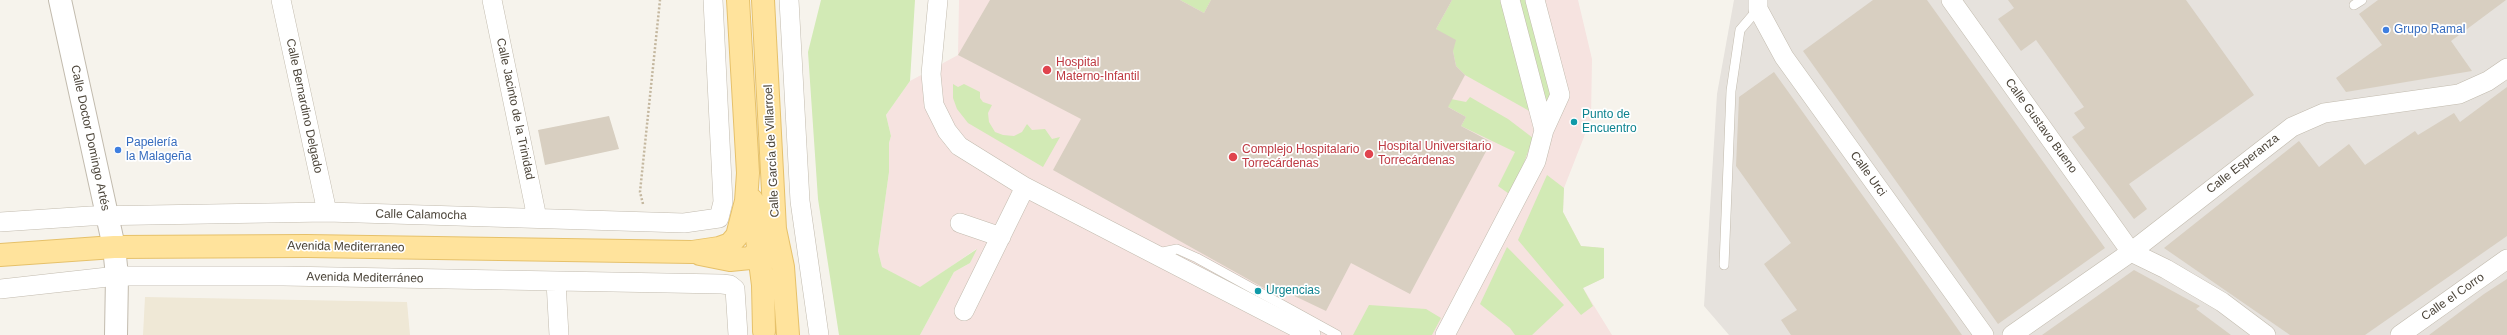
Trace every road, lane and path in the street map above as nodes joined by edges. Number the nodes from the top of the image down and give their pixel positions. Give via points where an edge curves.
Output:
1 (60, 0) edge
2 (281, 0) edge
3 (492, 0) edge
4 (660, 0) edge
5 (713, 0) edge
6 (738, 0) edge
7 (763, 0) edge
8 (789, 0) edge
9 (938, 0) edge
10 (1510, 0) edge
11 (1535, 0) edge
12 (1951, 0) edge
13 (1758, 4) edge
14 (2507, 68) edge
15 (1544, 130) junction
16 (748, 173) junction
17 (1025, 187) junction
18 (645, 209) dead end
19 (327, 212) junction
20 (107, 216) junction
21 (537, 218) junction
22 (0, 222) edge
23 (960, 223) dead end
24 (775, 229) junction
25 (1001, 237) junction
26 (114, 247) junction
27 (692, 252) junction
28 (758, 252) junction
29 (2131, 252) junction
30 (1155, 253) junction
31 (0, 255) edge
32 (2507, 259) edge
33 (730, 260) junction
34 (1724, 265) dead end
35 (118, 276) junction
36 (556, 282) junction
37 (0, 289) edge
38 (964, 311) dead end
39 (764, 333) edge
40 (116, 335) edge
41 (559, 335) edge
42 (738, 335) edge
43 (788, 335) edge
44 (819, 335) edge
45 (1311, 335) edge
46 (1337, 335) edge
47 (1445, 335) edge
48 (1984, 335) edge
49 (2012, 335) edge
50 (2266, 335) edge
51 (2400, 335) edge

1 - 20 street, Calle Doctor Domingo Artés
2 - 19 street, Calle Bernardino Delgado
3 - 21 street, Calle Jacinto de la Trinidad
4 - 18 path via 640,192
5 - 21 street, Calle Calamocha via 723,202 718,218 700,222
6 - 16 main road
7 - 24 main road, Calle García de Villarroel
8 - 44 street, Calle García de Villarroel via 800,201
9 - 17 street via 931,74 934,105 947,131 960,146
10 - 15 street
11 - 15 street via 1560,95
12 - 29 street, Calle Gustavo Bueno
13 - 34 lane via 1740,30 1731,91
13 - 48 street, Calle Urci via 1784,57
14 - 29 street, Calle Esperanza via 2488,81 2459,94 2324,113 2292,127
15 - 47 street via 1536,161
16 - 27 main road via 745,210 737,236 730,244 719,248
16 - 28 main road
17 - 25 street
17 - 30 street
19 - 20 street, Calle Calamocha
19 - 21 street, Calle Calamocha
20 - 22 street
20 - 26 street, Calle Doctor Domingo Artés
23 - 25 street
24 - 28 main road, Calle García de Villarroel via 766,245
24 - 43 main road via 783,268
25 - 38 street
26 - 27 main road, Avenida Mediterraneo via 307,246
26 - 31 main road, Avenida Mediterraneo
26 - 35 street, Calle Doctor Domingo Artés
27 - 33 main road, Calle García de Villarroel
28 - 33 main road, Calle García de Villarroel via 750,258
28 - 39 main road
29 - 49 street, Calle Esperanza
29 - 50 street via 2222,302
30 - 45 street
30 - 46 lane via 1177,249 1197,258
32 - 51 street, Calle el Corro
33 - 39 main road via 749,273 754,282
35 - 36 street, Avenida Mediterráneo via 283,276
35 - 37 street, Avenida Mediterráneo
35 - 40 street, Calle Doctor Domingo Artés
36 - 41 street
36 - 42 street, Avenida Mediterráneo via 730,285 736,289

